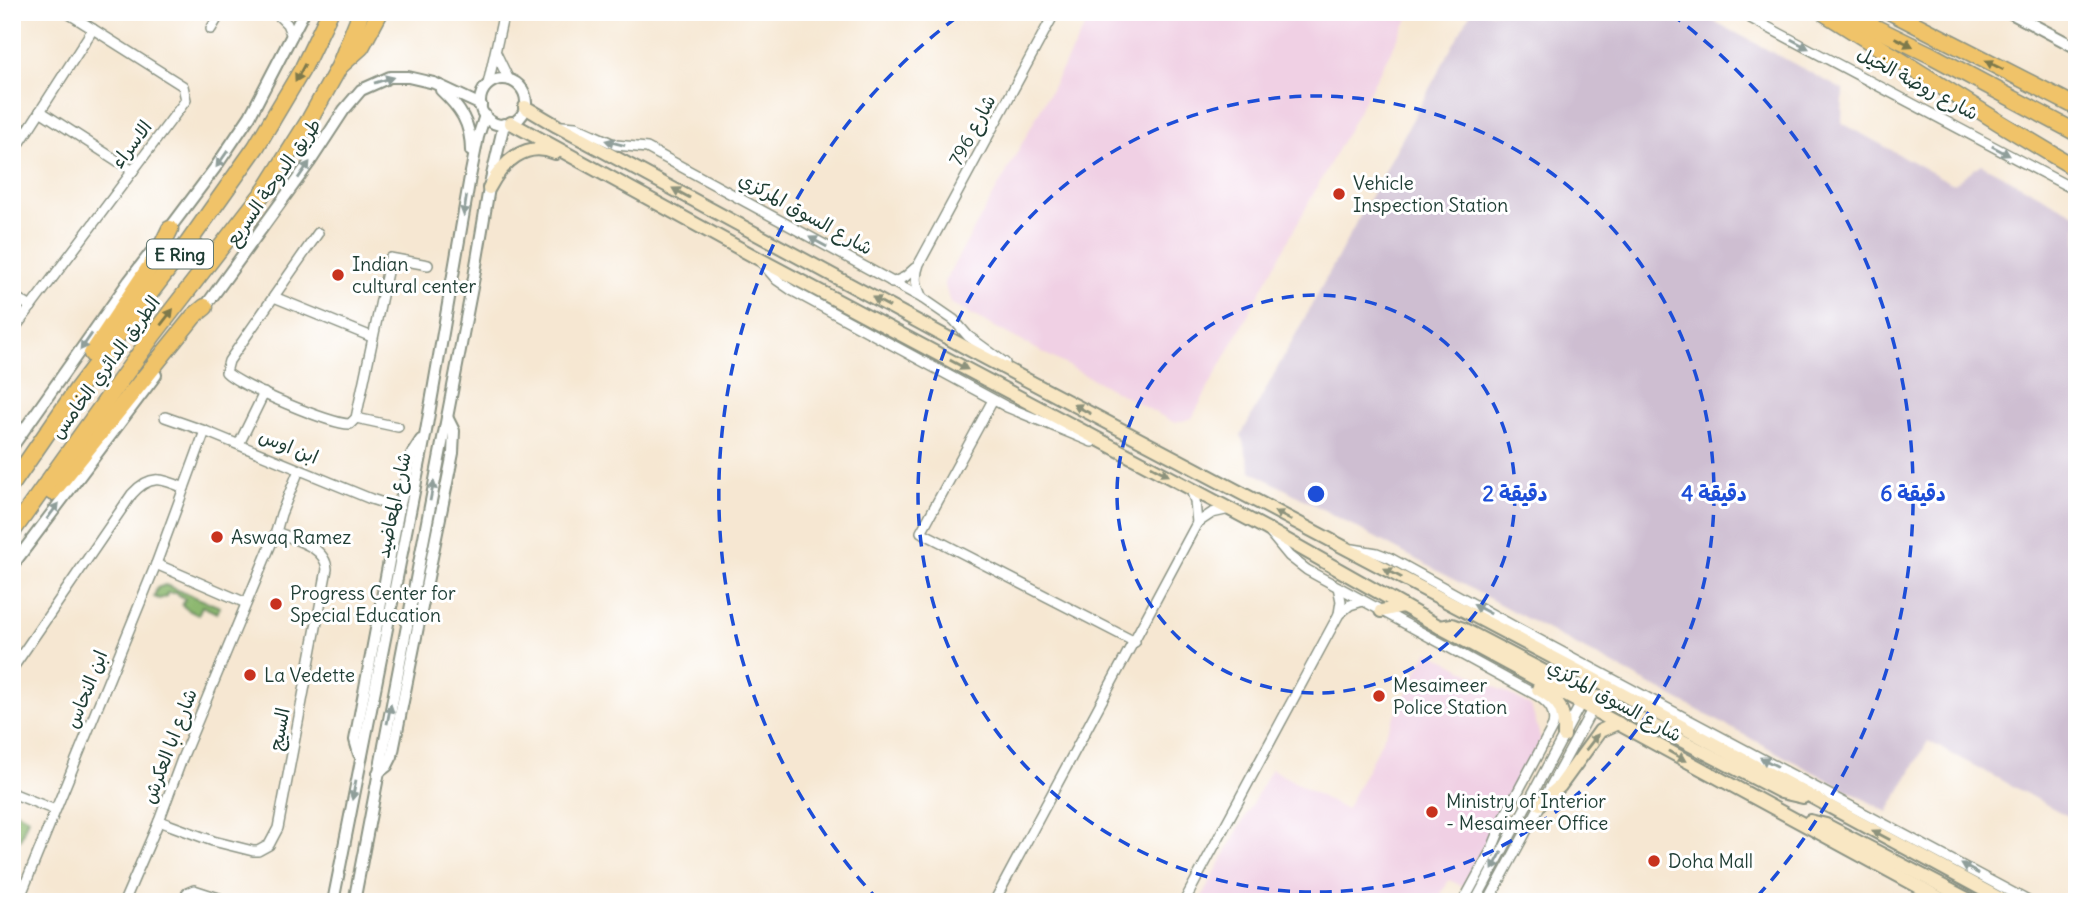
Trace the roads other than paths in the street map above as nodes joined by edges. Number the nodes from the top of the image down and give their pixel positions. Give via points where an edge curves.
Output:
1 (66, 12) edge
2 (221, 12) edge
3 (304, 12) edge
4 (330, 12) edge
5 (360, 12) edge
6 (380, 12) edge
7 (504, 12) edge
8 (1055, 12) edge
9 (1739, 12) edge
10 (1823, 12) edge
11 (1843, 12) edge
12 (1891, 12) edge
13 (2009, 12) edge
14 (277, 13) edge
15 (289, 13) edge
16 (93, 29) junction
17 (211, 29) dead end
18 (292, 36) junction
19 (2077, 48) edge
20 (496, 53) junction
21 (338, 67) junction
22 (509, 80) junction
23 (433, 83) junction
24 (488, 84) junction
25 (525, 107) junction
26 (2077, 107) edge
27 (483, 110) junction
28 (40, 111) junction
29 (508, 123) junction
30 (557, 126) junction
31 (2077, 133) edge
32 (12, 155) edge
33 (2077, 169) edge
34 (133, 171) junction
35 (602, 174) junction
36 (470, 177) junction
37 (489, 188) junction
38 (2077, 191) edge
39 (170, 229) junction
40 (318, 233) dead end
41 (759, 258) junction
42 (919, 264) junction
43 (428, 265) dead end
44 (892, 283) junction
45 (12, 295) edge
46 (274, 297) junction
47 (922, 298) junction
48 (31, 307) junction
49 (205, 307) junction
50 (12, 332) edge
51 (372, 337) junction
52 (1016, 374) junction
53 (78, 388) junction
54 (264, 393) junction
55 (993, 400) junction
56 (165, 417) dead end
57 (447, 417) junction
58 (356, 418) junction
59 (398, 427) dead end
60 (205, 431) junction
61 (426, 431) junction
62 (239, 444) junction
63 (12, 447) edge
64 (1130, 455) junction
65 (299, 470) junction
66 (12, 484) edge
67 (1190, 487) junction
68 (184, 488) junction
69 (30, 507) junction
70 (399, 509) junction
71 (1230, 509) junction
72 (1197, 523) junction
73 (1267, 528) junction
74 (12, 532) edge
75 (276, 532) junction
76 (1343, 547) junction
77 (156, 564) junction
78 (12, 566) edge
79 (1338, 587) junction
80 (1363, 601) junction
81 (246, 603) junction
82 (1403, 606) junction
83 (1381, 611) junction
84 (1339, 614) junction
85 (408, 619) junction
86 (1440, 627) junction
87 (416, 636) junction
88 (1135, 642) junction
89 (1472, 644) junction
90 (12, 670) edge
91 (1587, 676) junction
92 (1605, 685) junction
93 (1591, 703) junction
94 (1618, 723) junction
95 (1561, 742) junction
96 (360, 759) junction
97 (1534, 763) junction
98 (378, 773) junction
99 (12, 793) edge
100 (1814, 799) junction
101 (1540, 804) junction
102 (55, 810) junction
103 (1796, 819) junction
104 (159, 821) junction
105 (20, 899) edge
106 (33, 902) edge
107 (124, 902) edge
108 (183, 902) edge
109 (230, 902) edge
110 (333, 902) edge
111 (354, 902) edge
112 (995, 902) edge
113 (1184, 902) edge
114 (1463, 902) edge
115 (1475, 902) edge
116 (1488, 902) edge
117 (1947, 902) edge
118 (1973, 902) edge
119 (2006, 902) edge
120 (2030, 902) edge

1 - 16 street, الاسراء
2 - 17 street
3 - 18 street
4 -> 53 highway, الطريق الدائري الخامس / E Ring via 256,147
5 - 21 highway, الطريق الدائري الخامس / E Ring
6 - 21 highway via 361,47
7 - 20 street
8 - 42 street, شارع 796
9 -> 38 street, شارع روضة الخيل
10 - 33 highway
11 -> 31 highway, شارع روضة الخيل
26 -> 12 highway
13 - 19 street
14 - 15 street
14 - 18 street
16 - 28 street
16 - 34 street, الاسراء via 186,91 186,100
18 -> 39 street via 238,135
20 - 22 street
20 - 24 street
69 -> 21 highway, الطريق الدائري الخامس / E Ring via 153,335 266,189
22 - 24 street
22 - 25 street via 520,87
23 - 27 street, طريق الدوحة السريع
23 - 36 street via 467,121
49 -> 23 street, طريق الدوحة السريع via 361,90 390,77
24 - 27 street via 481,97
25 - 29 street
25 - 30 main road, شارع السوق المركزي
27 - 29 street via 494,122
27 - 36 street, شارع المعاضيد
28 - 32 street
28 - 34 street
29 - 35 main road, شارع السوق المركزي
29 - 37 street, شارع المعاضيد
44 -> 30 street, شارع السوق المركزي via 646,148 616,145 576,127
52 -> 30 main road, شارع السوق المركزي
34 - 48 street, الاسراء
35 - 37 main road via 548,150 531,149 504,165
35 - 41 main road, شارع السوق المركزي
36 -> 61 street, شارع المعاضيد
37 - 57 street, شارع المعاضيد
39 - 53 highway via 156,258 92,353
39 -> 63 street
40 - 46 street
41 - 55 street, شارع السوق المركزي via 793,291
41 -> 64 main road, شارع السوق المركزي
42 - 44 street, شارع 796
42 - 47 street via 915,281
43 - 51 street via 390,258
44 - 47 street, شارع السوق المركزي
45 - 48 street
46 - 51 street
46 - 54 street via 226,372
47 - 52 street, شارع السوق المركزي
48 - 50 street, الاسراء
49 - 69 highway via 58,485
78 -> 49 street, طريق الدوحة السريع
51 - 58 street
76 -> 52 main road, شارع السوق المركزي
53 - 66 highway, الطريق الدائري الخامس / E Ring
54 - 58 street via 336,422 350,424
54 - 62 street
55 - 64 street, شارع السوق المركزي
55 - 88 street via 922,532
56 - 60 street, ابن اوس
85 -> 57 street, شارع المعاضيد
57 - 87 street via 454,431 454,446
58 - 59 street
60 - 62 street, ابن اوس
60 - 68 street, ابن النحاس
61 - 70 street via 412,454
61 - 96 street, شارع المعاضيد
62 - 65 street, ابن اوس
64 -> 67 main road, شارع السوق المركزي
65 - 70 street, ابن اوس
65 - 75 street, شارع ابا العكرش
67 - 71 main road, شارع السوق المركزي
67 - 72 street
68 - 77 street, ابن النحاس
68 - 90 street via 167,480 140,485
69 - 74 highway, الطريق الدائري الخامس / E Ring
70 - 96 street via 355,740
71 - 72 street
71 - 73 main road, شارع السوق المركزي
72 - 88 street
73 - 79 street, شارع السوق المركزي via 1297,563
73 - 82 main road, شارع السوق المركزي
75 - 81 street, شارع ابا العكرش
75 - 104 street, السيج via 318,550 327,569 274,840 253,851
91 -> 76 main road, شارع السوق المركزي
120 -> 76 street, شارع السوق المركزي via 1390,558
77 - 81 street
77 - 102 street, ابن النحاس
79 - 80 street, شارع السوق المركزي
79 - 84 street
80 - 83 street, شارع السوق المركزي
80 - 84 street
81 - 104 street, شارع ابا العكرش
82 - 83 main road
82 - 86 main road, شارع السوق المركزي
83 - 97 street, شارع السوق المركزي via 1547,702 1553,726
84 - 113 street
85 - 87 street
98 -> 85 street, شارع المعاضيد
86 - 89 main road, شارع السوق المركزي
86 - 91 main road via 1463,629 1577,689 1586,687
87 - 98 street via 392,756
88 - 112 street
89 - 93 main road, شارع السوق المركزي
89 - 95 main road via 1487,661 1554,700 1564,714
91 - 92 main road, شارع السوق المركزي
92 - 93 street
92 - 100 main road, شارع السوق المركزي
93 - 94 main road, شارع السوق المركزي
93 - 95 street
93 - 100 main road via 1781,792
93 - 101 street
101 -> 94 main road via 1560,786 1600,732
94 -> 103 main road, شارع السوق المركزي
95 - 97 street
95 -> 115 street
96 -> 110 street, شارع المعاضيد
97 - 114 street
98 - 111 street, شارع المعاضيد
99 - 102 street
119 -> 100 main road, شارع السوق المركزي
101 - 116 street
102 - 105 street, ابن النحاس
103 - 117 main road, شارع السوق المركزي
103 - 118 main road via 1826,825
104 - 107 street, شارع ابا العكرش
105 - 106 street
108 - 109 street via 194,890

